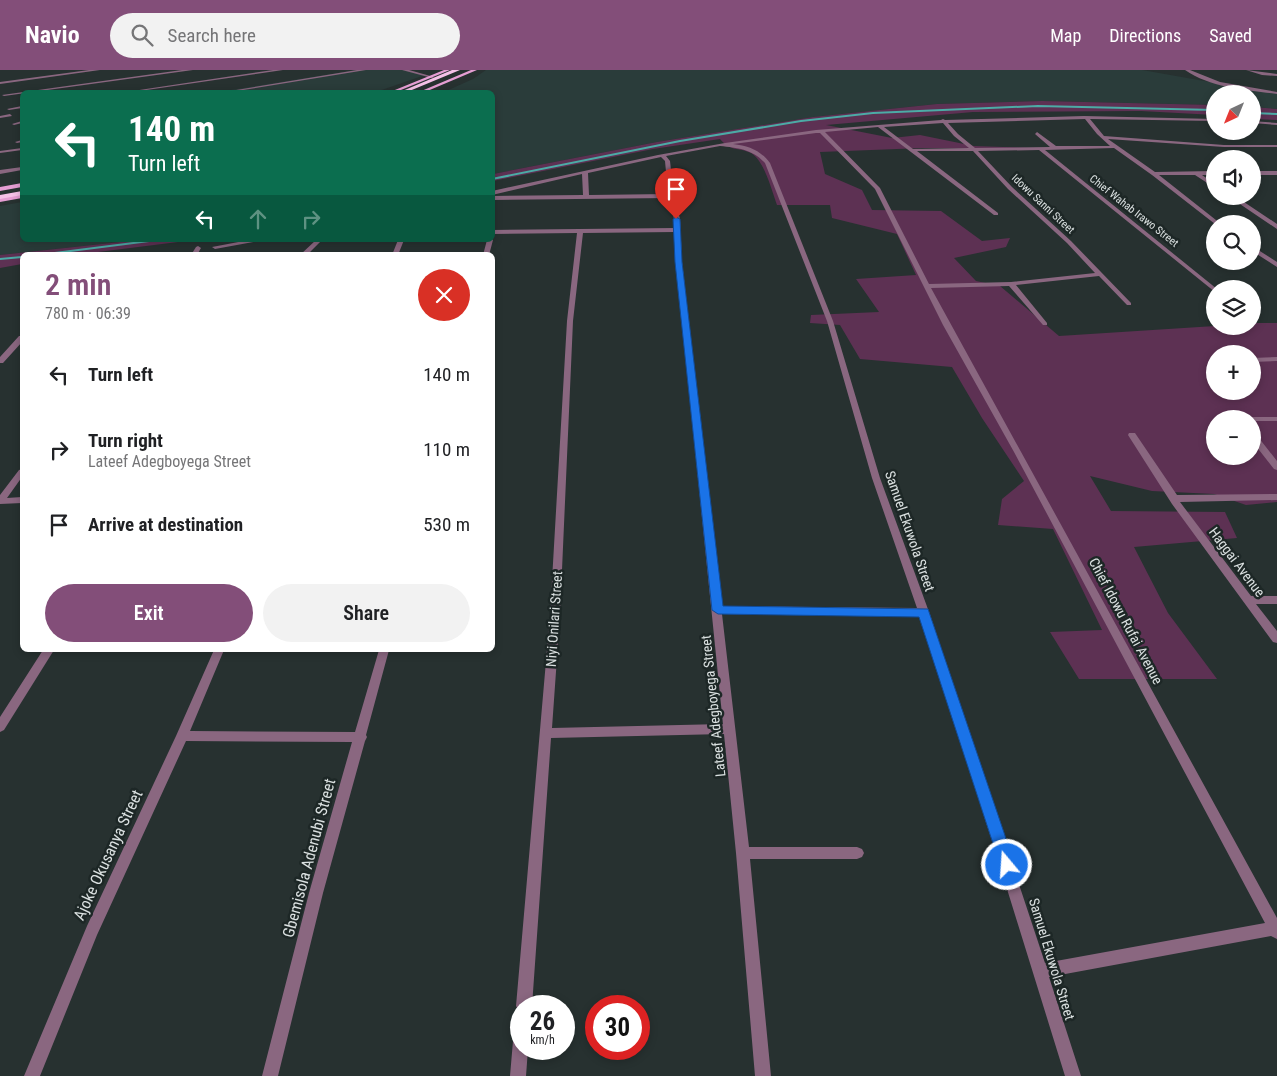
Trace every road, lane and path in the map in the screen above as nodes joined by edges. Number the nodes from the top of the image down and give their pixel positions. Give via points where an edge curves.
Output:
1 (51, 70) edge
2 (98, 70) edge
3 (191, 70) edge
4 (281, 70) edge
5 (364, 70) edge
6 (404, 70) edge
7 (457, 70) edge
8 (466, 70) edge
9 (475, 70) edge
10 (1187, 70) edge
11 (1248, 70) edge
12 (55, 74) junction
13 (441, 74) edge
14 (1277, 75) edge
15 (0, 83) edge
16 (62, 87) junction
17 (40, 90) edge
18 (66, 90) edge
19 (142, 90) edge
20 (239, 90) edge
21 (398, 90) edge
22 (407, 90) edge
23 (419, 90) edge
24 (427, 90) edge
25 (20, 93) edge
26 (1277, 93) edge
27 (4, 95) dead end
28 (20, 107) edge
29 (9, 109) dead end
30 (10, 115) dead end
31 (0, 117) edge
32 (1086, 117) junction
33 (943, 120) junction
34 (1206, 120) edge
35 (20, 122) edge
36 (1261, 123) edge
37 (14, 124) dead end
38 (1276, 125) edge
39 (880, 126) junction
40 (822, 132) junction
41 (1037, 133) dead end
42 (1105, 137) junction
43 (721, 145) junction
44 (1277, 146) edge
45 (1054, 147) junction
46 (1116, 147) junction
47 (1040, 148) junction
48 (20, 149) edge
49 (974, 149) junction
50 (914, 150) junction
51 (0, 152) edge
52 (663, 156) junction
53 (20, 169) edge
54 (0, 172) edge
55 (585, 173) junction
56 (1196, 173) junction
57 (1206, 173) edge
58 (1261, 173) edge
59 (1277, 173) edge
60 (1154, 174) junction
61 (1206, 180) edge
62 (20, 187) edge
63 (0, 191) edge
64 (495, 192) edge
65 (20, 194) edge
66 (671, 196) junction
67 (586, 197) junction
68 (495, 198) edge
69 (0, 199) edge
70 (1244, 205) edge
71 (996, 214) dead end
72 (1206, 215) edge
73 (1277, 227) edge
74 (678, 230) junction
75 (580, 231) junction
76 (495, 232) edge
77 (248, 242) edge
78 (317, 242) edge
79 (215, 247) dead end
80 (198, 248) dead end
81 (196, 252) edge
82 (306, 252) edge
83 (1261, 254) edge
84 (1277, 265) edge
85 (1101, 274) junction
86 (1206, 283) edge
87 (1010, 284) junction
88 (927, 286) junction
89 (1129, 304) dead end
90 (1045, 324) dead end
91 (20, 340) edge
92 (1277, 359) edge
93 (1261, 360) edge
94 (0, 361) edge
95 (1261, 419) edge
96 (1277, 419) edge
97 (1132, 435) dead end
98 (1261, 447) edge
99 (1277, 467) edge
100 (20, 475) edge
101 (1277, 497) edge
102 (20, 500) edge
103 (0, 501) edge
104 (1175, 501) junction
105 (1248, 600) junction
106 (1277, 600) edge
107 (718, 610) junction
108 (924, 612) junction
109 (1277, 639) edge
110 (48, 652) edge
111 (218, 652) edge
112 (383, 652) edge
113 (0, 727) edge
114 (728, 729) junction
115 (546, 733) junction
116 (182, 736) junction
117 (361, 737) junction
118 (743, 852) junction
119 (856, 853) dead end
120 (1276, 929) edge
121 (1042, 971) junction
122 (525, 995) edge
123 (519, 1060) edge
124 (32, 1076) edge
125 (270, 1076) edge
126 (518, 1076) edge
127 (763, 1076) edge
128 (1073, 1076) edge

1 - 12 street
2 - 12 street
3 - 16 street
4 - 19 street
5 - 20 street
6 - 13 street
7 - 13 highway
8 - 23 highway
9 - 24 main road
10 - 26 street via 1198,77 1226,85
11 - 14 street
12 - 15 street
12 - 16 street
13 - 21 main road
13 - 22 highway
16 - 17 street
16 - 18 street
25 - 27 street
28 - 29 street
30 - 31 street
32 - 33 street
32 - 34 street
32 - 42 street
33 - 39 street
33 - 49 street, Idowu Sanni Street
35 - 37 street
36 - 38 street
39 - 40 street
39 - 50 street
40 - 43 street
40 - 88 street, Chief Idowu Rufai Avenue via 877,188
41 - 45 street
42 - 44 street via 1224,146
42 - 46 street
43 - 52 street
43 - 108 street, Samuel Ekuwola Street via 749,148 767,163 830,321 876,478
45 - 46 street
45 - 47 street
46 - 60 street
47 - 49 street
47 - 86 street, Chief Wahab Irawo Street
48 - 51 street
49 - 50 street
49 - 85 street, Idowu Sanni Street via 1010,188
50 - 71 street
52 - 55 street
52 - 66 street, Lateef Adegboyega Street via 668,160
53 - 54 street
55 - 64 street
55 - 67 street
56 - 57 street
56 - 60 street
56 - 61 street
58 - 59 street
60 - 72 street
62 - 63 highway
65 - 69 highway
66 - 67 street
66 - 74 street, Lateef Adegboyega Street
67 - 68 street
70 - 73 street
74 - 75 street
74 - 107 street, Lateef Adegboyega Street
75 - 76 street
75 - 115 street, Niyi Onilari Street via 569,340
77 - 79 street
78 - 82 street
80 - 81 street
83 - 84 street
85 - 87 street
85 - 89 street, Idowu Sanni Street
87 - 88 street
87 - 90 street
88 - 120 street, Chief Idowu Rufai Avenue
91 - 94 street
92 - 93 street
95 - 96 street
97 - 104 street, Haggai Avenue
98 - 99 street
100 - 103 street
101 - 104 street via 1178,498
102 - 103 street
104 - 105 street, Haggai Avenue
105 - 106 street
105 - 109 street, Haggai Avenue
107 - 108 street
107 - 114 street, Lateef Adegboyega Street
108 - 121 street, Samuel Ekuwola Street
110 - 113 street
111 - 116 street, Ajoke Okusanya Street
112 - 117 street, Gbemisola Adenubi Street
114 - 115 street
114 - 118 street, Lateef Adegboyega Street
115 - 122 street, Niyi Onilari Street
116 - 117 street
116 - 124 street, Ajoke Okusanya Street via 92,931
117 - 125 street, Gbemisola Adenubi Street via 316,893
118 - 119 street
118 - 127 street, Lateef Adegboyega Street
120 - 121 street
121 - 128 street, Samuel Ekuwola Street
123 - 126 street

